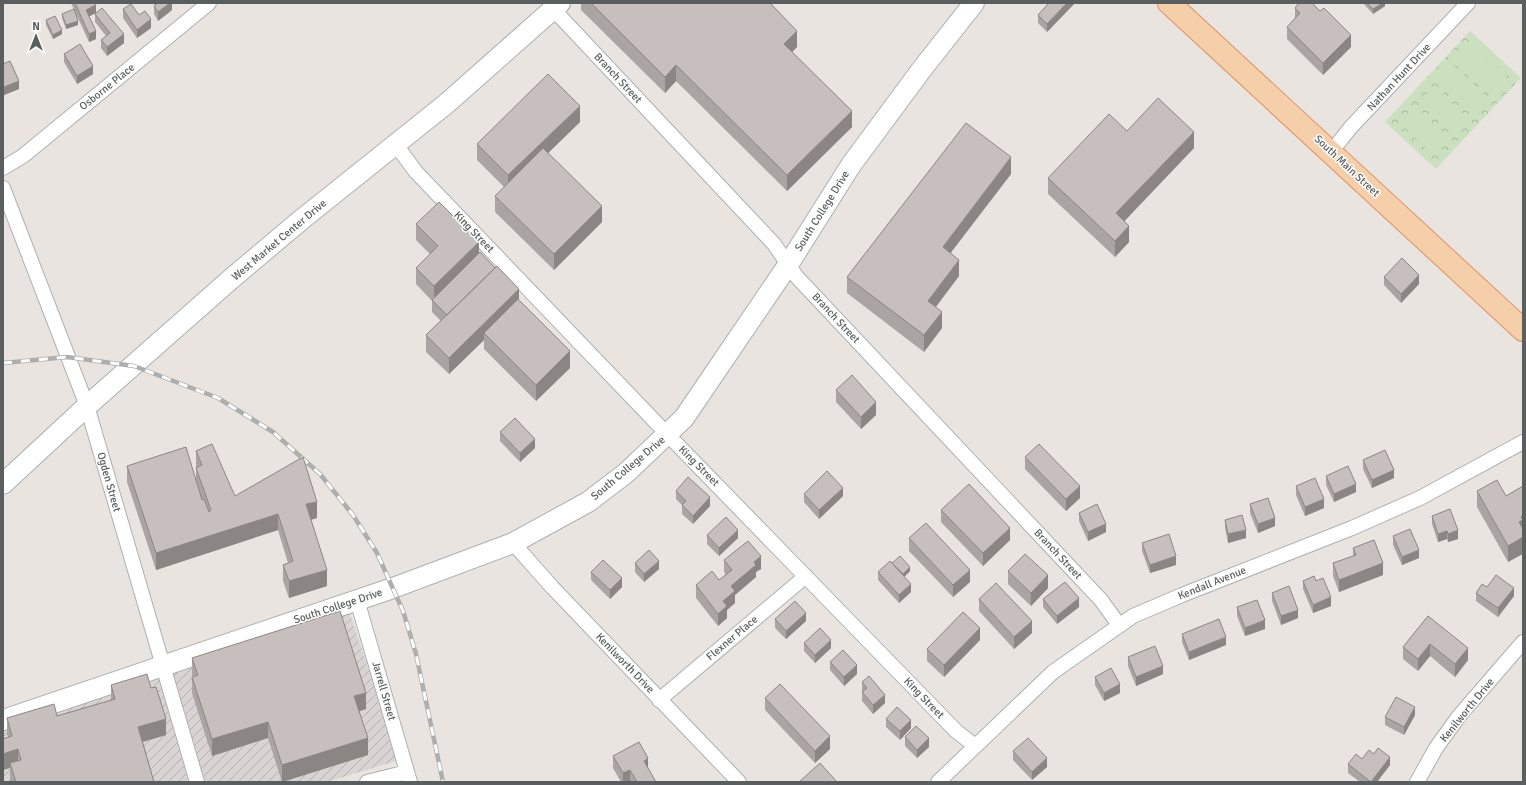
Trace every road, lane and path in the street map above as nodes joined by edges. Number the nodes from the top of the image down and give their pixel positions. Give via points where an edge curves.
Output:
1 (209, 3) edge
2 (974, 3) edge
3 (1169, 3) edge
4 (1468, 3) edge
5 (557, 6) edge
6 (396, 146) junction
7 (1332, 152) junction
8 (3, 168) edge
9 (3, 188) edge
10 (788, 265) junction
11 (1523, 330) edge
12 (87, 406) junction
13 (668, 435) junction
14 (1523, 442) edge
15 (3, 484) edge
16 (513, 542) junction
17 (806, 576) junction
18 (357, 600) junction
19 (1119, 625) junction
20 (1523, 642) edge
21 (163, 665) junction
22 (660, 700) junction
23 (3, 720) edge
24 (974, 745) junction
25 (409, 777) edge
26 (197, 782) edge
27 (367, 782) edge
28 (739, 782) edge
29 (938, 782) edge
30 (1417, 782) edge

1 - 8 street, Osborne Place via 23,156
2 - 10 main road, South College Drive via 851,165
3 - 7 main road, South Main Street
4 - 7 street, Nathan Hunt Drive via 1351,127
5 - 6 main road, West Market Center Drive via 475,80
5 - 10 street, Branch Street via 774,244
6 - 12 main road, West Market Center Drive via 237,274
6 - 13 street, King Street via 416,172
7 - 11 main road, South Main Street
9 - 12 street, Ogden Street
10 - 13 main road, South College Drive via 684,418
10 - 19 street, Branch Street via 1101,600
12 - 15 main road, West Market Center Drive
12 - 21 street, Ogden Street
13 - 16 main road, South College Drive via 626,473 588,502
13 - 17 street, King Street
14 - 19 street, Kendall Avenue via 1413,501 1352,528 1182,595 1133,616
16 - 18 main road, South College Drive
16 - 22 street, Kenilworth Drive
17 - 22 street, Flexner Place
17 - 24 street, King Street via 956,731
18 - 21 main road, South College Drive
18 - 25 street, Jarrell Street
19 - 24 street, Kendall Avenue via 1053,672
20 - 30 street, Kenilworth Drive via 1459,716 1436,748
21 - 23 main road, South College Drive
21 - 26 street, Ogden Street
22 - 28 street, Kenilworth Drive
24 - 29 street, Kendall Avenue
25 - 27 street

